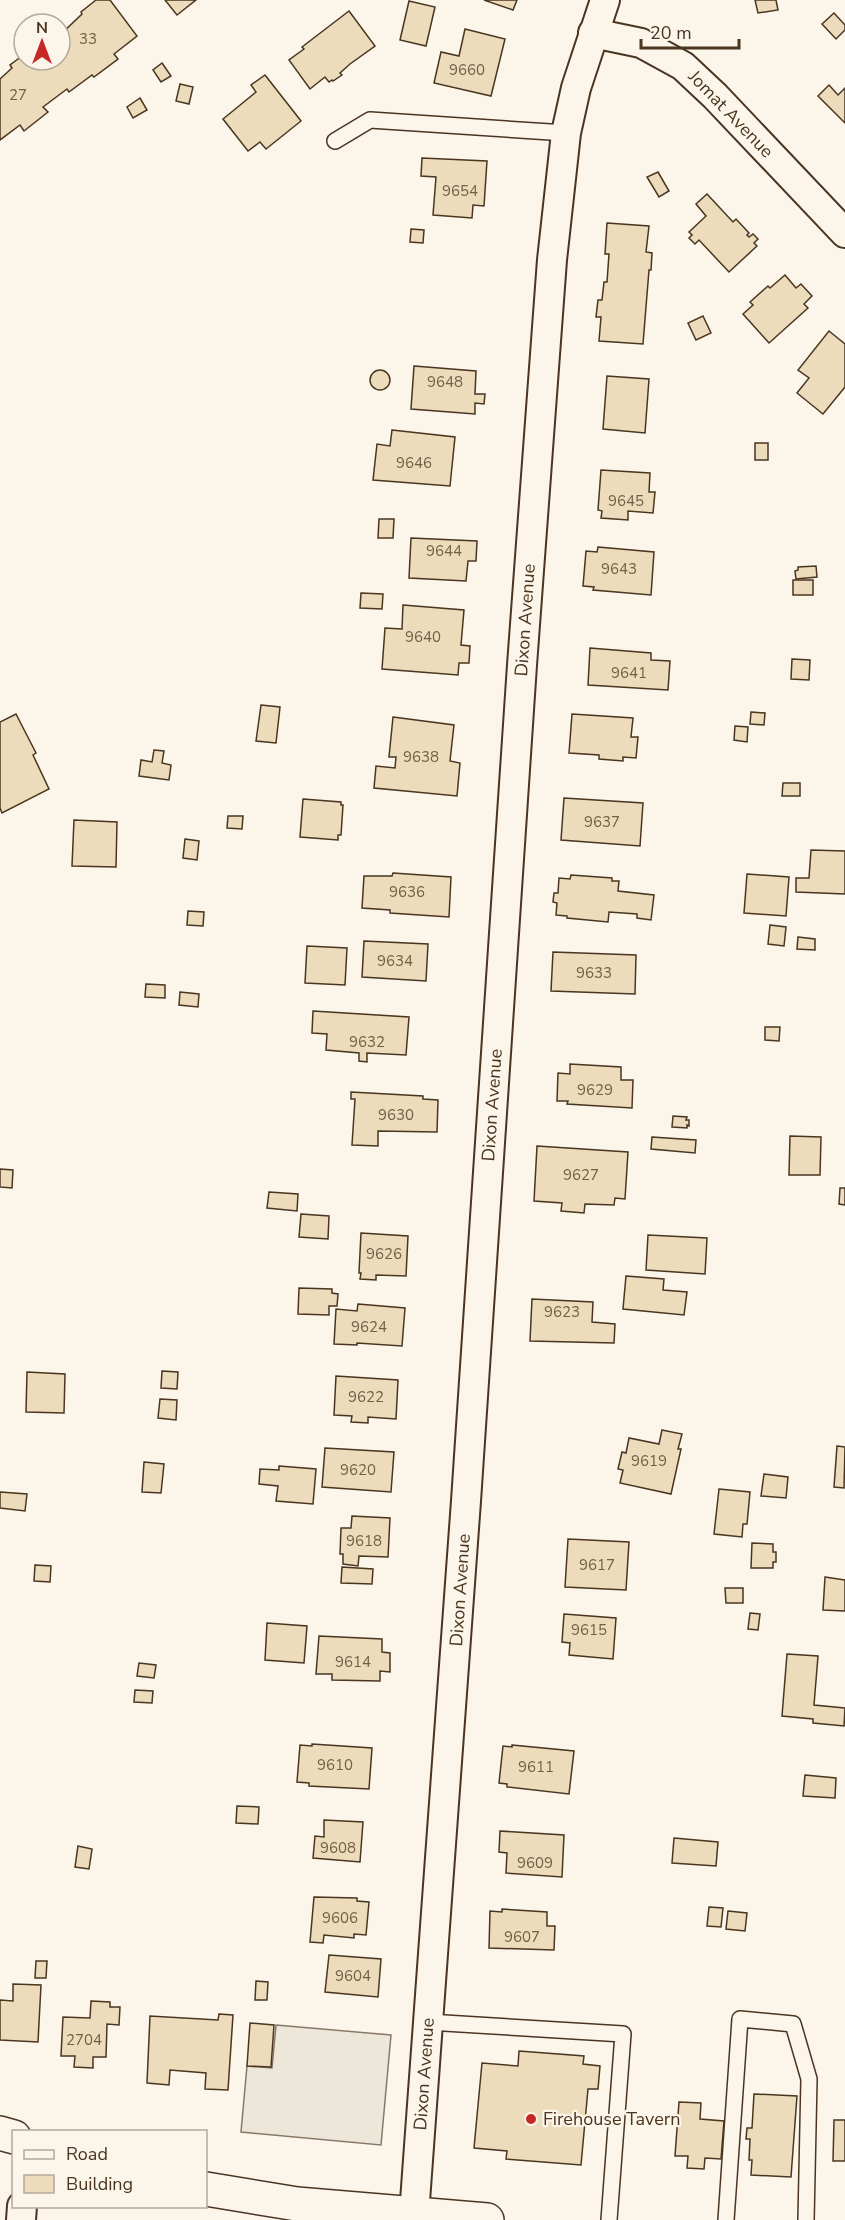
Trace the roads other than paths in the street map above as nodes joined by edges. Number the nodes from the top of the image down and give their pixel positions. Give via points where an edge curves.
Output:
1 (605, 0) edge
2 (593, 33) junction
3 (566, 133) junction
4 (335, 141) dead end
5 (845, 233) edge
6 (428, 2022) junction
7 (207, 2189) edge
8 (414, 2215) junction
9 (487, 2220) edge
10 (609, 2220) edge
11 (726, 2220) edge
12 (806, 2220) edge

1 - 2 street, Dixon Avenue
2 - 3 street, Dixon Avenue
2 - 5 street, Jomat Avenue via 641,43 683,66
3 - 4 lane via 370,120
3 - 6 street, Dixon Avenue via 552,260 522,664
6 - 8 street, Dixon Avenue
6 - 10 lane via 623,2034
7 - 8 main road via 297,2204
8 - 9 main road
11 - 12 lane via 740,2019 794,2024 809,2079

